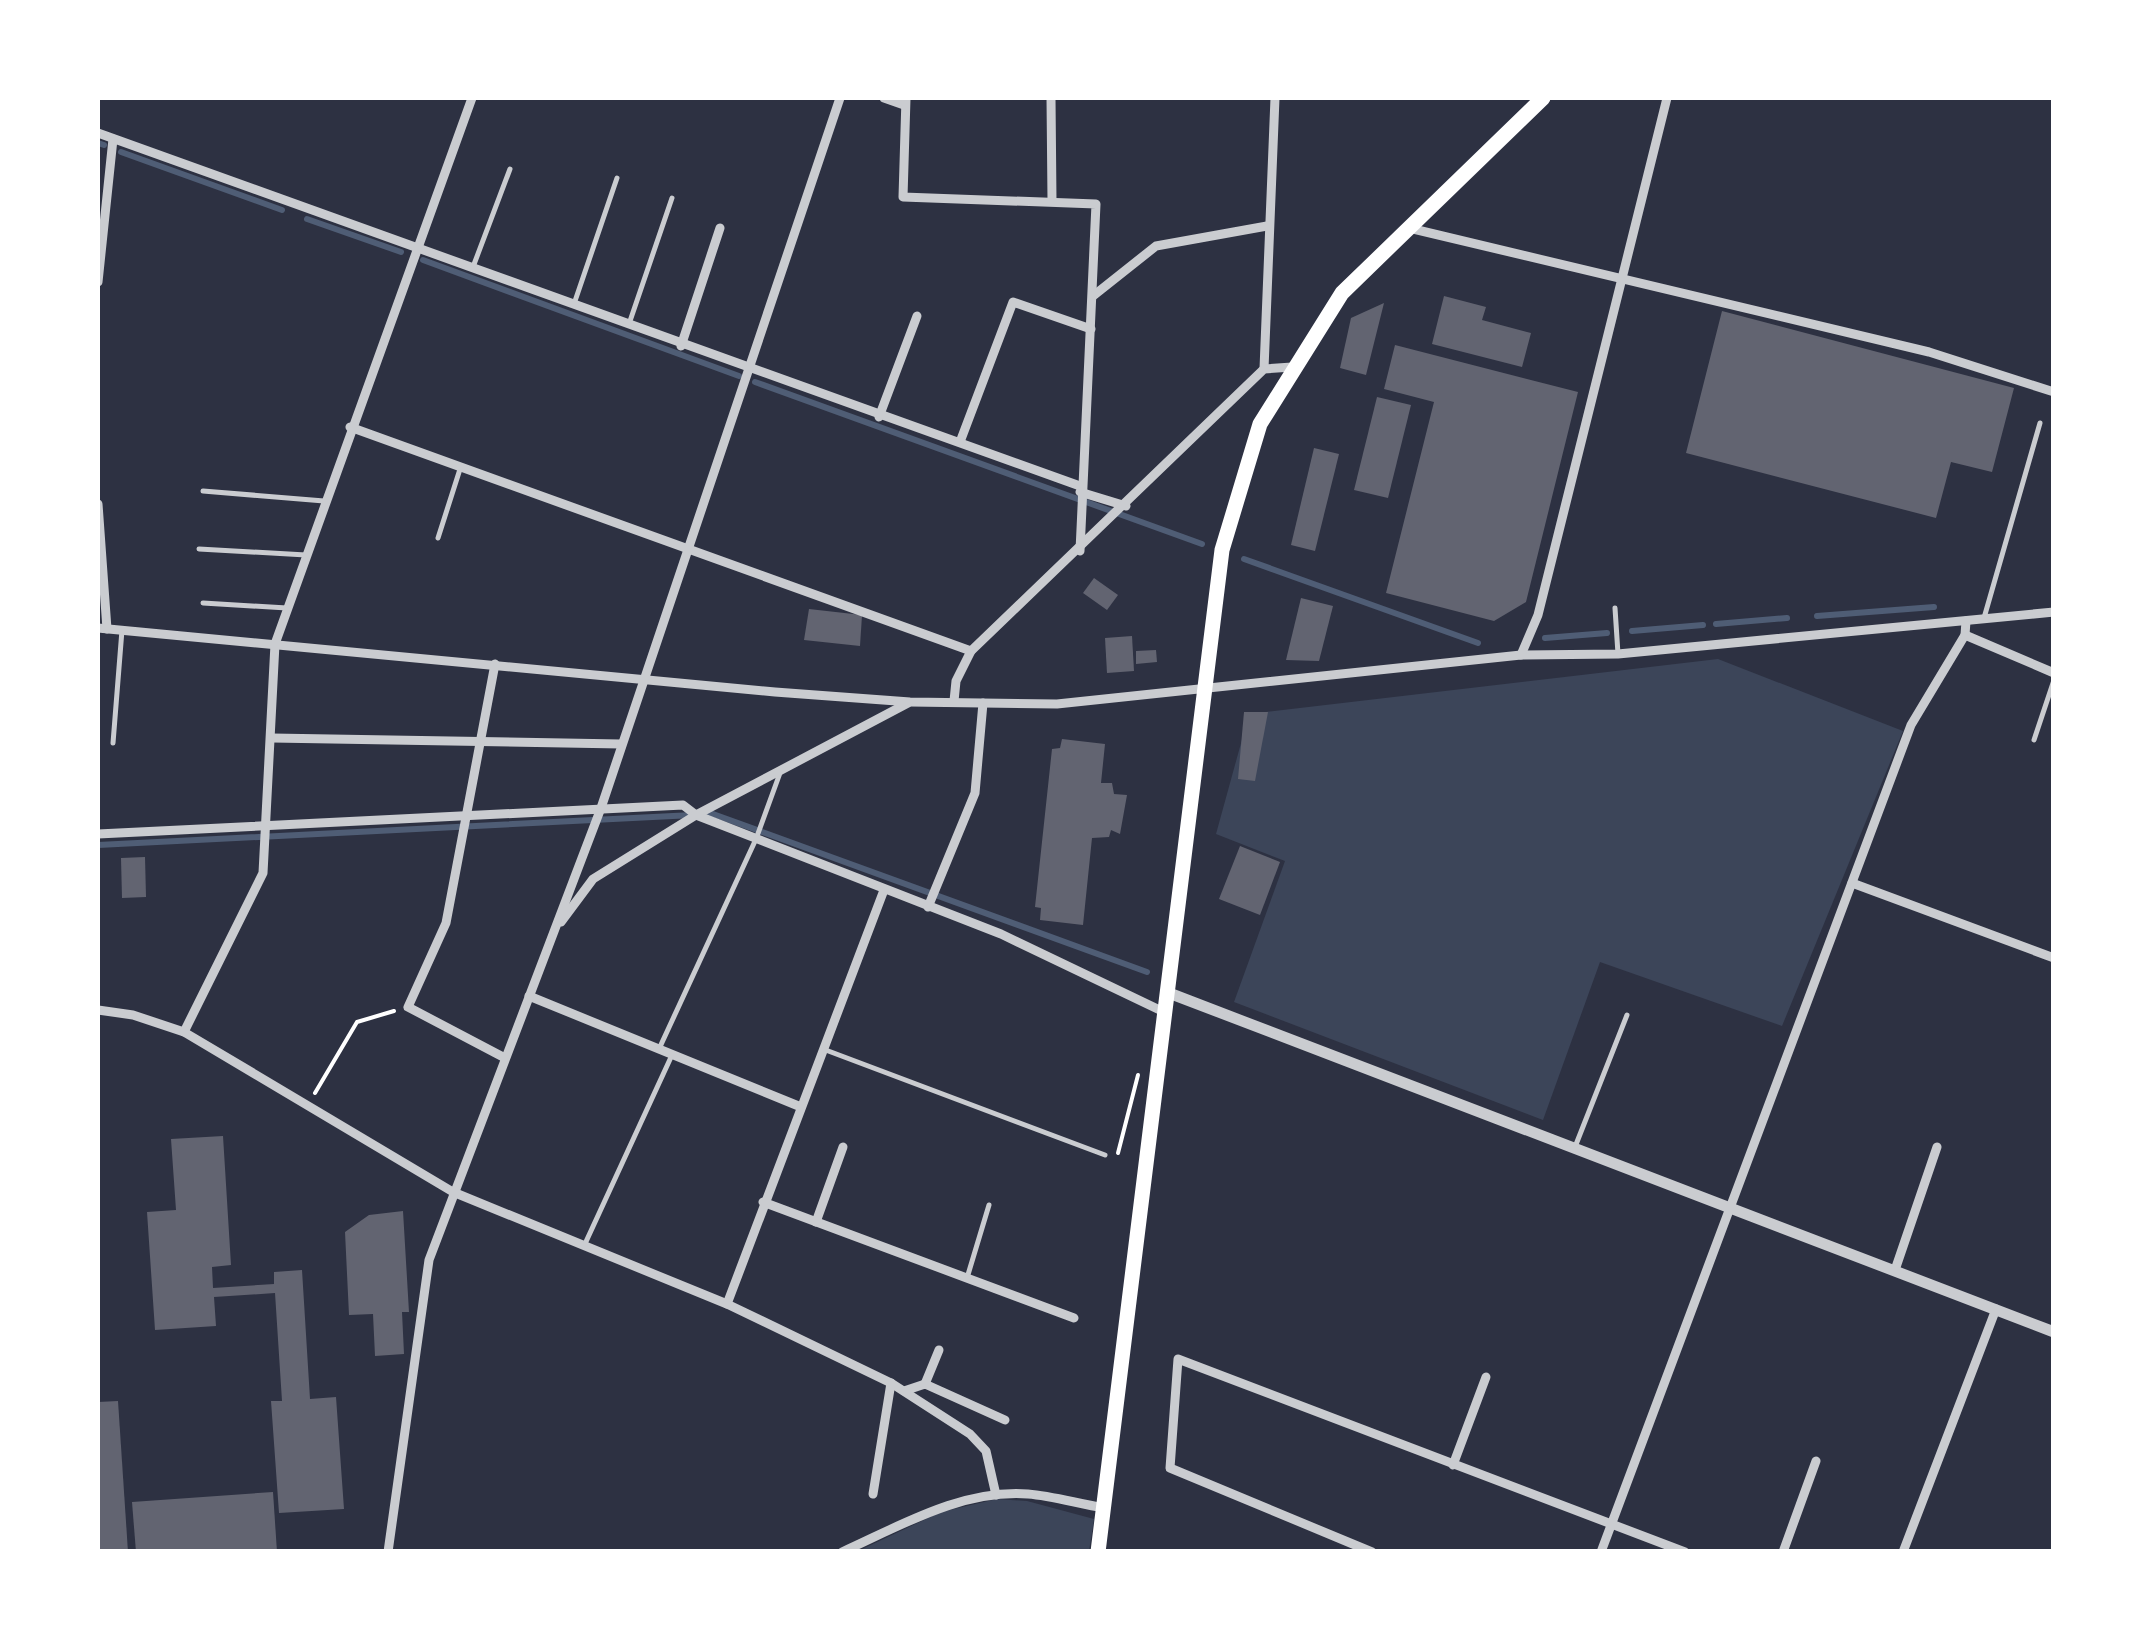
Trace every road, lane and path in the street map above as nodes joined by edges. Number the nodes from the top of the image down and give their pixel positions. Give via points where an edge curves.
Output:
1 (472, 98) edge
2 (840, 98) edge
3 (884, 98) edge
4 (1052, 98) edge
5 (1276, 98) edge
6 (1543, 98) edge
7 (1667, 98) edge
8 (905, 101) edge
9 (98, 134) edge
10 (114, 139) junction
11 (510, 169) dead end
12 (617, 178) dead end
13 (672, 198) dead end
14 (1052, 202) junction
15 (1267, 226) junction
16 (720, 228) dead end
17 (1406, 228) junction
18 (416, 250) junction
19 (472, 270) junction
20 (98, 282) edge
21 (1622, 282) junction
22 (1093, 296) junction
23 (573, 307) junction
24 (917, 316) dead end
25 (628, 327) junction
26 (1091, 329) junction
27 (681, 346) junction
28 (1292, 367) junction
29 (1264, 369) junction
30 (748, 371) junction
31 (2054, 392) edge
32 (879, 417) junction
33 (2040, 423) dead end
34 (350, 427) junction
35 (960, 442) junction
36 (461, 466) junction
37 (202, 491) dead end
38 (1080, 495) junction
39 (324, 501) junction
40 (98, 504) edge
41 (1120, 511) junction
42 (438, 538) dead end
43 (689, 548) junction
44 (200, 549) dead end
45 (1080, 551) junction
46 (306, 555) junction
47 (203, 604) dead end
48 (287, 608) junction
49 (1616, 608) dead end
50 (2054, 612) edge
51 (1984, 618) junction
52 (1966, 621) junction
53 (102, 628) edge
54 (122, 630) junction
55 (1966, 635) junction
56 (274, 644) junction
57 (972, 651) junction
58 (1618, 654) junction
59 (1521, 655) junction
60 (495, 664) junction
61 (2054, 676) edge
62 (642, 680) junction
63 (1206, 688) junction
64 (954, 701) junction
65 (910, 702) junction
66 (983, 703) junction
67 (272, 738) junction
68 (2034, 740) dead end
69 (481, 742) junction
70 (113, 744) dead end
71 (621, 744) junction
72 (782, 768) junction
73 (601, 808) junction
74 (696, 815) junction
75 (466, 816) junction
76 (264, 828) junction
77 (98, 834) edge
78 (756, 839) junction
79 (1852, 884) junction
80 (884, 890) junction
81 (928, 907) junction
82 (543, 954) junction
83 (2054, 958) edge
84 (1168, 993) junction
85 (529, 996) junction
86 (408, 1007) junction
87 (98, 1010) edge
88 (1166, 1013) junction
89 (1627, 1015) dead end
90 (184, 1032) junction
91 (659, 1049) junction
92 (824, 1049) junction
93 (672, 1054) junction
94 (504, 1058) junction
95 (1160, 1067) junction
96 (307, 1105) junction
97 (801, 1107) junction
98 (843, 1147) dead end
99 (1575, 1147) junction
100 (1937, 1148) dead end
101 (1105, 1156) joint
102 (452, 1192) junction
103 (763, 1202) junction
104 (989, 1205) dead end
105 (1730, 1207) junction
106 (816, 1222) junction
107 (584, 1246) junction
108 (1895, 1270) junction
109 (966, 1281) junction
110 (727, 1304) junction
111 (1996, 1309) junction
112 (1074, 1318) dead end
113 (2054, 1332) edge
114 (939, 1350) dead end
115 (1486, 1378) dead end
116 (891, 1383) junction
117 (926, 1384) junction
118 (904, 1391) junction
119 (1005, 1420) dead end
120 (1816, 1461) dead end
121 (1453, 1465) junction
122 (873, 1494) dead end
123 (996, 1495) junction
124 (1105, 1508) junction
125 (1612, 1525) junction
126 (388, 1552) edge
127 (842, 1552) edge
128 (1098, 1552) edge
129 (1372, 1552) edge
130 (1601, 1552) edge
131 (1685, 1552) edge
132 (1783, 1552) edge
133 (1903, 1552) edge

1 - 18 street
2 - 30 street
3 - 8 street
4 - 14 street
5 - 15 street
6 - 17 main road
7 - 21 street
8 - 14 street via 904,197
9 - 10 street
10 - 18 street
10 - 20 street
11 - 19 lane
12 - 23 lane
13 - 25 lane
14 - 22 street via 1096,204
15 - 22 street via 1156,246
15 - 29 street
16 - 27 street
17 - 21 street
17 - 28 main road via 1342,293
18 - 19 street
18 - 34 street
19 - 23 street
21 - 31 street via 1929,352
21 - 59 street via 1538,614
22 - 26 street
23 - 25 street
24 - 32 street
25 - 27 street
26 - 35 street via 1013,302
26 - 38 street
27 - 30 street
28 - 29 street
28 - 63 main road via 1260,424 1222,550
29 - 41 street
30 - 32 street
30 - 43 street
32 - 35 street
33 - 51 lane
34 - 36 street
34 - 39 street
35 - 38 street
36 - 42 lane
36 - 43 street
37 - 39 lane
38 - 41 street
38 - 45 street
39 - 46 street
40 - 53 street
41 - 45 street
43 - 57 street
43 - 62 street
44 - 46 lane
45 - 57 street
46 - 48 street
47 - 48 lane
48 - 56 street
49 - 58 lane
50 - 51 street
51 - 52 street
52 - 55 street
52 - 58 street
53 - 54 street
54 - 56 street
54 - 70 lane
55 - 61 street
55 - 79 street via 1911,725
56 - 60 street
56 - 67 street
57 - 64 street
58 - 59 street
59 - 63 street
60 - 62 street
60 - 69 street
61 - 68 lane
62 - 65 street
62 - 71 street
63 - 66 street via 1057,704
63 - 84 main road
64 - 65 street
64 - 66 street
65 - 72 street
66 - 81 street via 974,793
67 - 69 street
67 - 76 street
69 - 71 street
69 - 75 street
71 - 73 street
72 - 74 street
72 - 78 lane
73 - 74 street via 683,805
73 - 75 street
73 - 82 street
74 - 78 street
74 - 82 street via 592,879
75 - 76 street
75 - 86 street via 446,923
76 - 77 street
76 - 90 street via 262,873
78 - 80 street
78 - 91 lane
79 - 83 street
79 - 105 street
80 - 81 street
80 - 92 street
81 - 88 street via 1001,934
82 - 85 street
84 - 88 main road
84 - 99 street
85 - 91 street
85 - 94 street
86 - 94 street
86 - 96 path via 357,1022
87 - 90 street
88 - 95 main road
89 - 99 lane
90 - 96 street
91 - 93 street
92 - 97 street
92 - 101 lane
93 - 97 street
93 - 107 lane
94 - 102 street
95 - 101 path via 1140,1066 1116,1159
95 - 124 main road
96 - 102 street
97 - 103 street
98 - 106 street
99 - 105 street
100 - 108 street
102 - 107 street
102 - 126 street via 429,1260
103 - 106 street
103 - 110 street
104 - 109 lane
105 - 108 street
105 - 125 street
106 - 109 street
107 - 110 street
108 - 111 street
109 - 112 street
110 - 116 street
111 - 113 street
111 - 133 street
114 - 117 street
115 - 121 street
116 - 118 street
116 - 122 street
117 - 118 street
117 - 119 street
118 - 123 street via 986,1451
120 - 132 street
121 - 125 street
121 - 129 street via 1178,1360 1170,1468
123 - 124 street
123 - 127 street via 940,1508
124 - 128 main road
125 - 130 street
125 - 131 street

